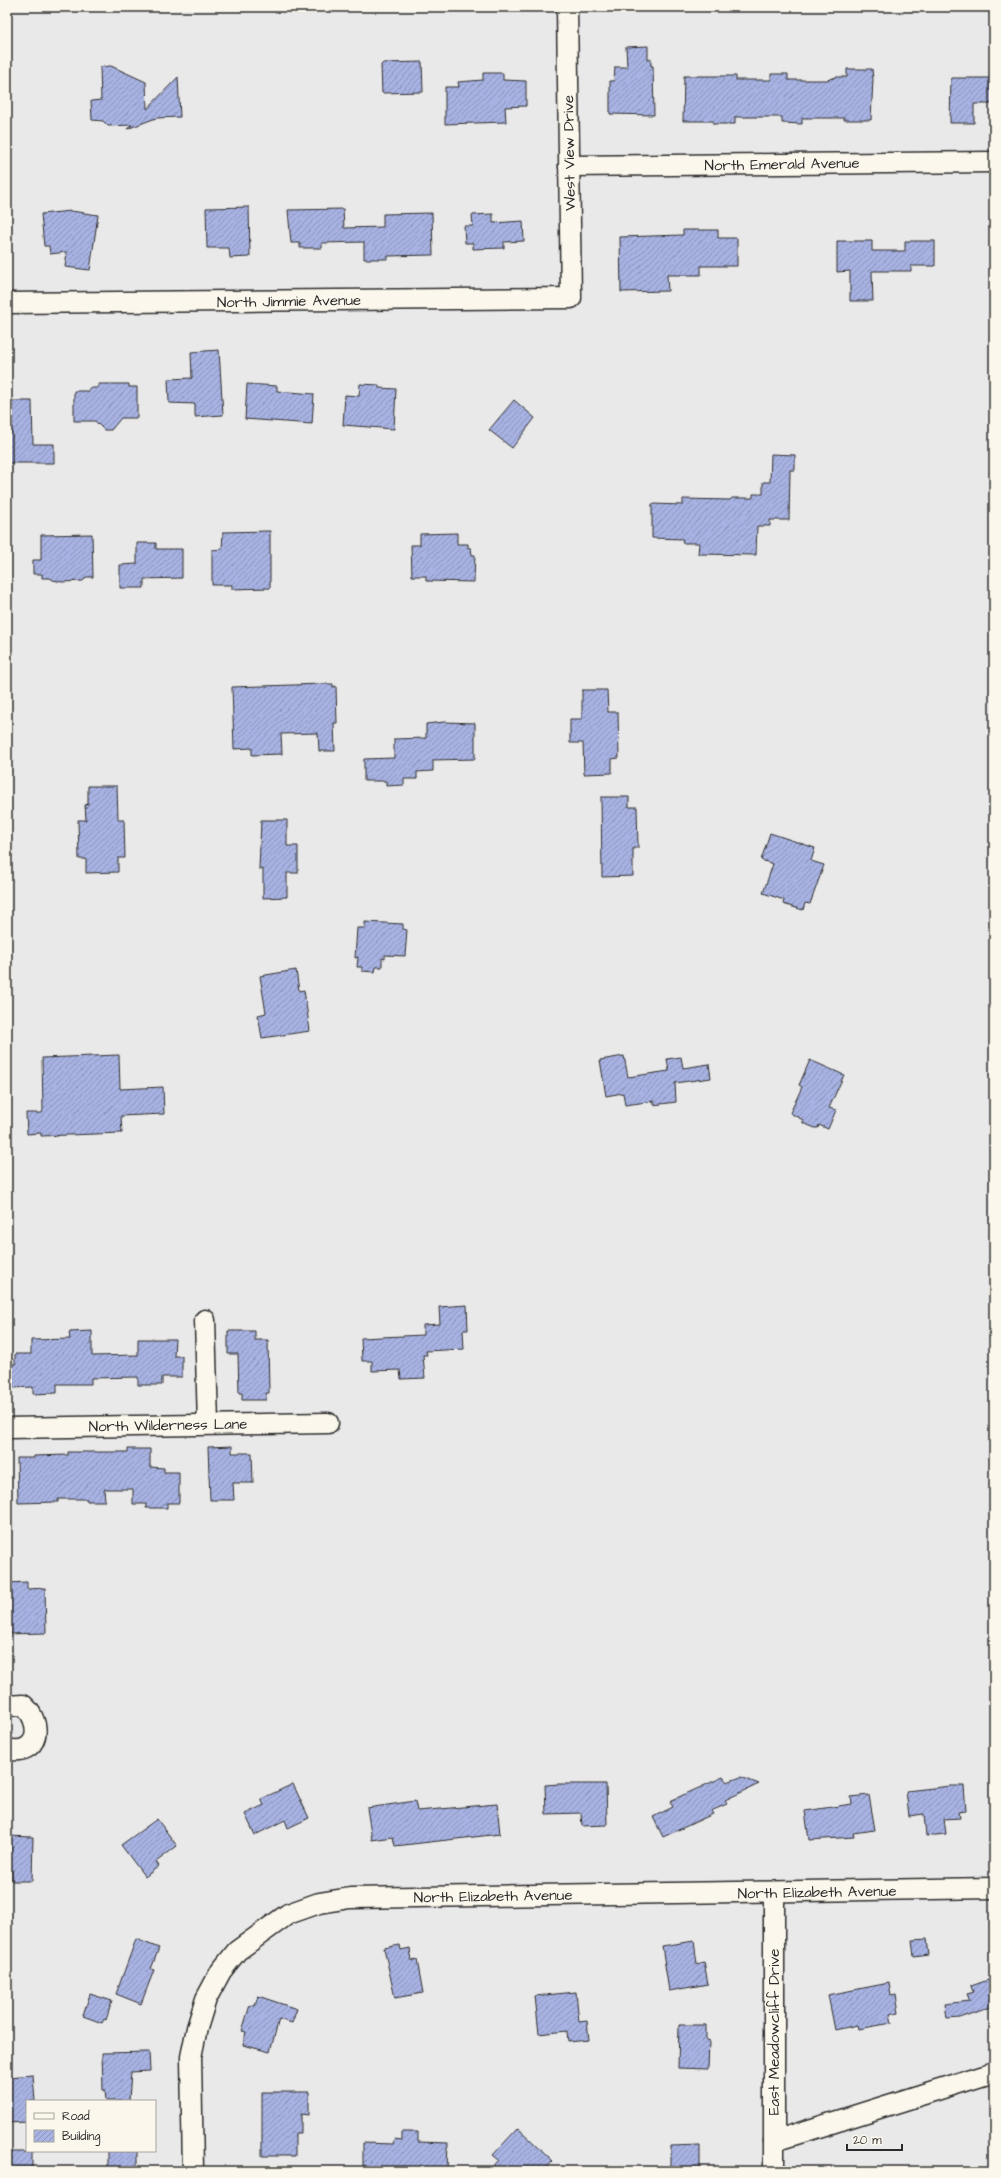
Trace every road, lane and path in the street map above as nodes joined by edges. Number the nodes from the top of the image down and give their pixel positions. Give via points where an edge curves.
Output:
1 (567, 7) edge
2 (994, 162) edge
3 (569, 166) junction
4 (571, 298) joint
5 (7, 303) edge
6 (205, 1320) dead end
7 (328, 1423) dead end
8 (208, 1424) junction
9 (7, 1428) edge
10 (7, 1706) edge
11 (7, 1749) edge
12 (994, 1888) edge
13 (774, 1893) junction
14 (994, 2072) edge
15 (774, 2140) junction
16 (193, 2171) edge
17 (774, 2171) edge

1 - 3 street, West View Drive
2 - 3 street, North Emerald Avenue
3 - 4 street, West View Drive
4 - 5 street, North Jimmie Avenue
6 - 8 street
7 - 8 street, North Wilderness Lane
8 - 9 street, North Wilderness Lane
10 - 11 street via 23,1705 31,1712 36,1730 34,1740 27,1747 18,1751
12 - 13 street, North Elizabeth Avenue
13 - 15 street, East Meadowcliff Drive
13 - 16 street, North Elizabeth Avenue via 350,1898 319,1903 288,1914 237,1951 221,1971 206,1999 191,2057
14 - 15 street
15 - 17 street, East Meadowcliff Drive

